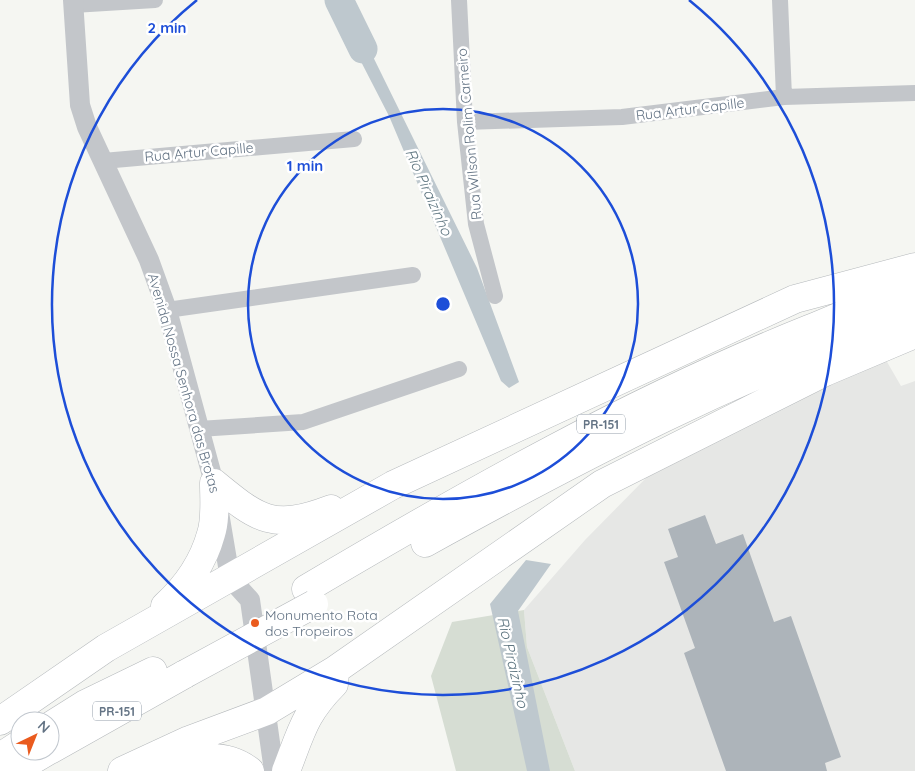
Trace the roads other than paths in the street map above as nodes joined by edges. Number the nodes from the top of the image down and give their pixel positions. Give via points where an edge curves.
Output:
1 (155, 0) edge
2 (459, 0) edge
3 (780, 0) edge
4 (73, 3) edge
5 (915, 93) edge
6 (784, 98) junction
7 (465, 122) junction
8 (354, 139) dead end
9 (103, 161) junction
10 (915, 267) edge
11 (413, 275) dead end
12 (915, 287) edge
13 (494, 296) dead end
14 (167, 310) junction
15 (915, 312) edge
16 (915, 334) edge
17 (459, 369) dead end
18 (199, 429) junction
19 (214, 483) junction
20 (393, 485) junction
21 (230, 578) junction
22 (310, 596) junction
23 (139, 630) junction
24 (183, 665) junction
25 (335, 670) junction
26 (267, 711) junction
27 (60, 720) edge
28 (0, 722) edge
29 (60, 743) edge
30 (31, 761) edge
31 (14, 771) edge
32 (122, 771) edge
33 (160, 771) edge
34 (250, 771) edge
35 (274, 771) edge
36 (286, 771) edge

1 - 4 street
2 - 7 street, Rua Wilson Rolim Carneiro
3 - 6 street
4 - 9 street, Avenida Nossa Senhora das Brotas via 80,105
5 - 6 street, Rua Artur Capille
6 - 7 street, Rua Artur Capille via 622,117
7 - 13 street, Rua Wilson Rolim Carneiro via 476,224
8 - 9 street, Rua Artur Capille
9 - 14 street, Avenida Nossa Senhora das Brotas via 149,260
10 - 20 highway via 795,299
11 - 14 street
12 - 22 highway, PR-151 via 750,353 628,410 494,481
14 - 18 street, Avenida Nossa Senhora das Brotas
15 - 22 highway, PR-151 via 732,384 626,434
16 - 25 highway via 825,372 602,484
17 - 18 street via 302,422
18 - 19 street, Avenida Nossa Senhora das Brotas
19 - 20 highway via 248,510 271,520 306,518
19 - 21 street, Avenida Nossa Senhora das Brotas
19 - 23 highway via 212,532 197,569 181,591
20 - 21 highway
21 - 23 highway
21 - 26 street via 250,600
22 - 24 highway, PR-151, bridge
23 - 28 highway via 106,648
24 - 27 highway, PR-151 via 85,704
24 - 29 highway, PR-151
25 - 26 highway
25 - 36 highway via 334,684 316,703 298,736
26 - 32 highway via 189,740
26 - 35 street
30 - 31 highway, PR-151
33 - 34 highway via 188,760 213,758 232,760

